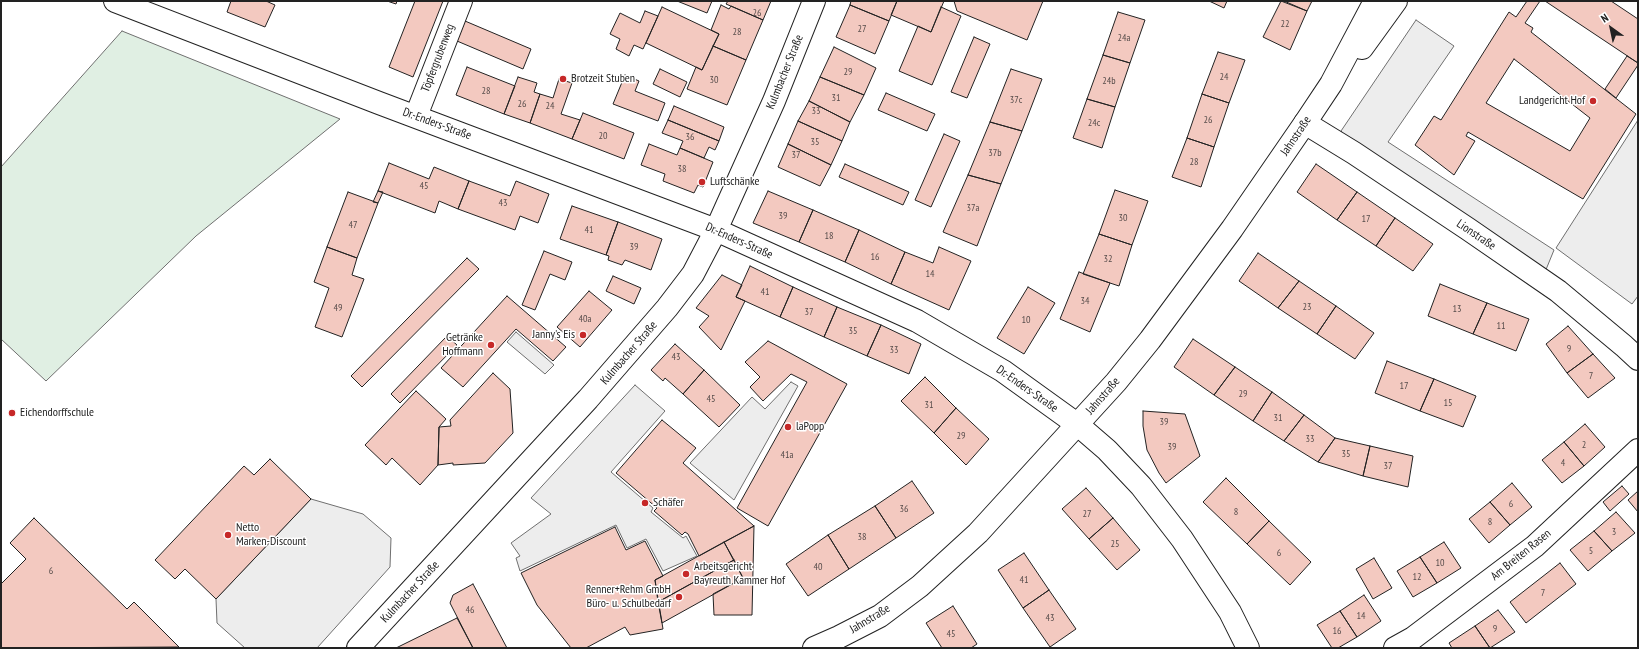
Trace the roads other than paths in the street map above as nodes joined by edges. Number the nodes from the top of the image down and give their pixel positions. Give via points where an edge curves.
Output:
1 (115, 1) edge
2 (461, 1) edge
3 (814, 1) edge
4 (1375, 1) edge
5 (1396, 1) edge
6 (1331, 84) junction
7 (416, 116) junction
8 (1305, 123) junction
9 (716, 230) junction
10 (1638, 359) edge
11 (1078, 425) junction
12 (1638, 450) edge
13 (358, 648) edge
14 (814, 648) edge
15 (1248, 648) edge
16 (1395, 648) edge

1 - 7 main road, Dr.-Enders-Straße
2 - 7 main road, Töpfergrubenweg
3 - 9 main road, Kulmbacher Straße via 774,101
4 - 6 main road, Jahnstraße
5 - 6 main road, Jahnstraße via 1370,38
6 - 8 main road, Jahnstraße
7 - 9 main road, Dr.-Enders-Straße
8 - 10 main road, Lionstraße via 1354,153 1558,291
8 - 11 main road, Jahnstraße via 1232,229 1154,334
9 - 11 main road, Dr.-Enders-Straße via 917,321 1003,371
9 - 13 main road, Kulmbacher Straße via 693,274 662,314 588,399
11 - 14 main road, Jahnstraße via 978,533 920,586 880,616
11 - 15 main road, Dr.-Enders-Straße via 1107,450 1141,486 1178,533 1206,572
12 - 16 main road, Am Breiten Rasen via 1535,546

